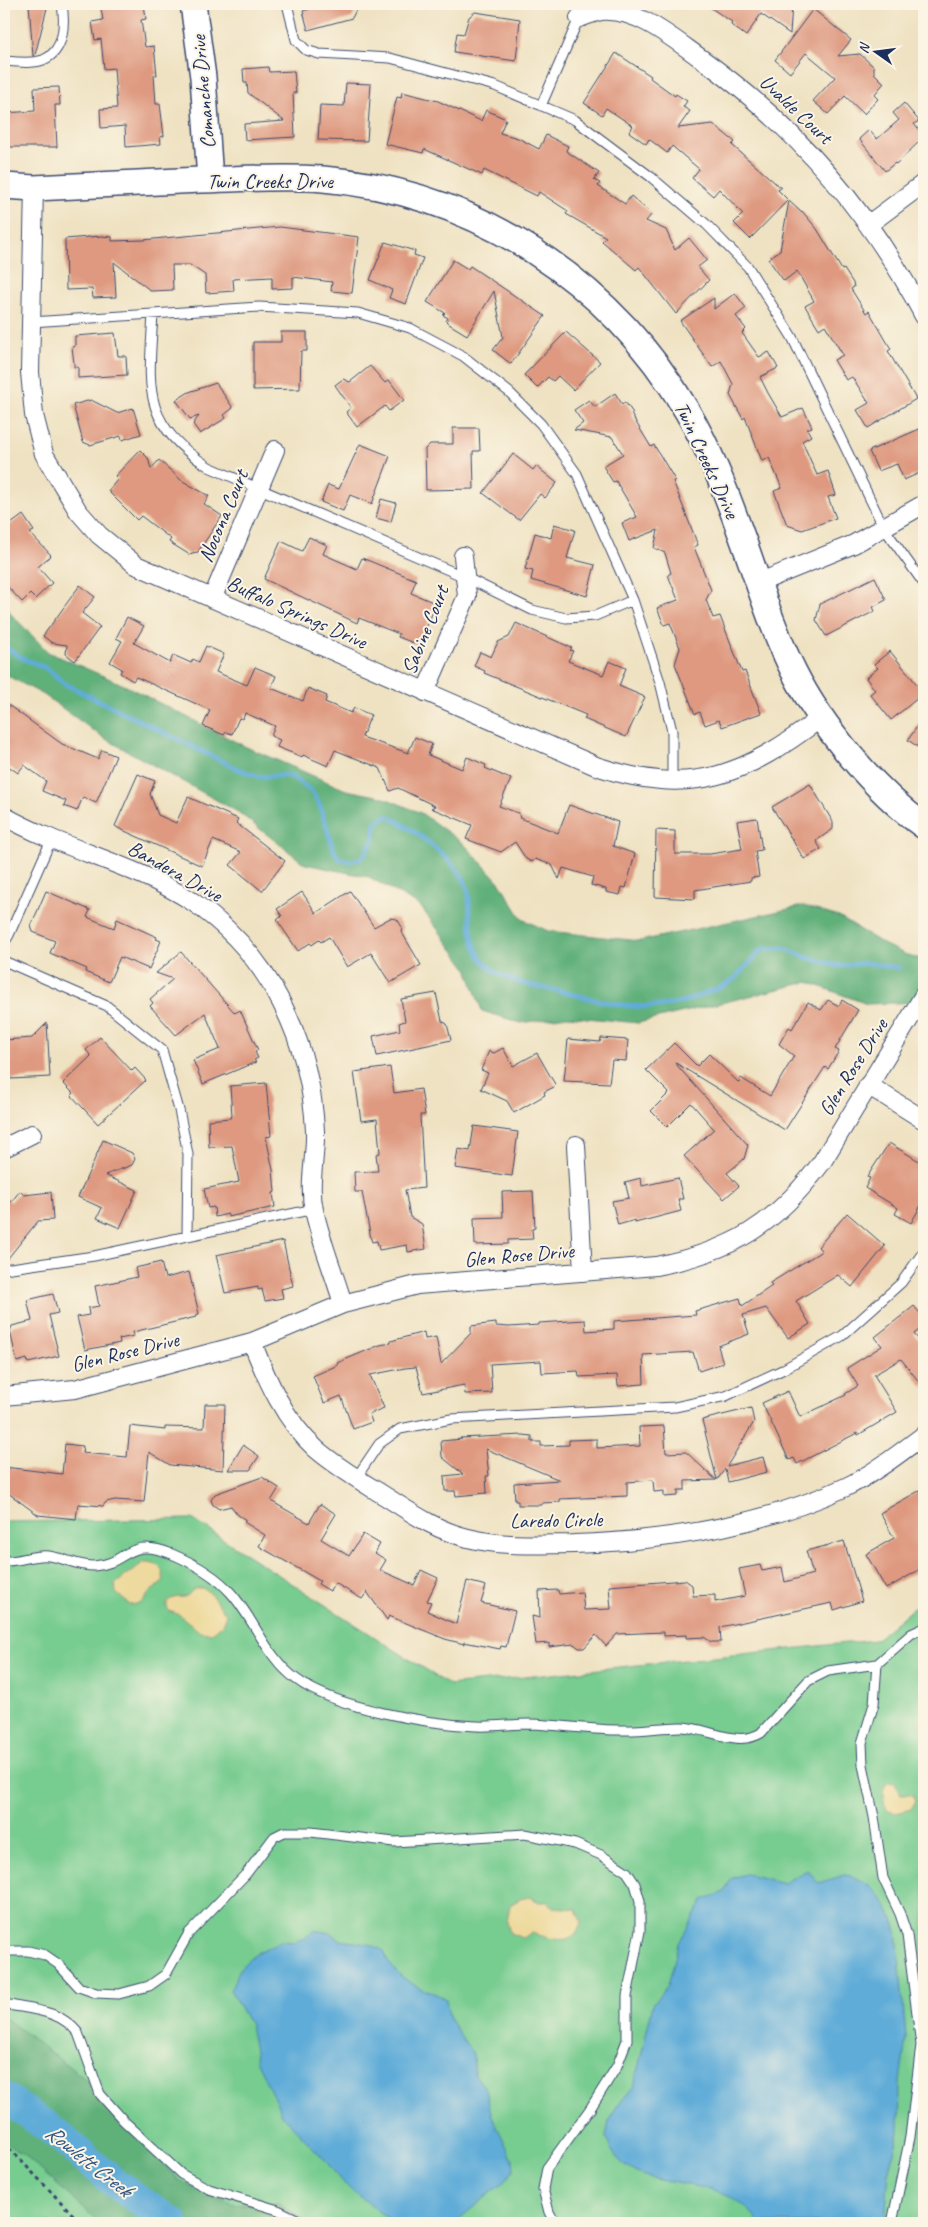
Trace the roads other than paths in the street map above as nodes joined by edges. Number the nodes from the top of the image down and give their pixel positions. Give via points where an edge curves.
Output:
1 (62, 4) edge
2 (193, 4) edge
3 (287, 4) edge
4 (579, 18) joint
5 (4, 61) edge
6 (542, 106) junction
7 (210, 180) junction
8 (924, 183) edge
9 (4, 186) edge
10 (34, 188) junction
11 (869, 224) junction
12 (153, 314) junction
13 (924, 316) edge
14 (31, 322) junction
15 (275, 450) dead end
16 (258, 490) junction
17 (924, 504) edge
18 (884, 528) junction
19 (463, 556) dead end
20 (467, 578) junction
21 (758, 582) junction
22 (924, 584) edge
23 (212, 599) junction
24 (633, 600) junction
25 (425, 692) junction
26 (822, 718) junction
27 (672, 782) junction
28 (4, 816) edge
29 (924, 826) edge
30 (52, 838) junction
31 (4, 943) edge
32 (4, 961) edge
33 (924, 995) edge
34 (868, 1085) junction
35 (924, 1120) edge
36 (32, 1134) dead end
37 (576, 1145) dead end
38 (4, 1148) edge
39 (314, 1209) junction
40 (187, 1236) junction
41 (924, 1251) edge
42 (4, 1268) edge
43 (583, 1272) junction
44 (343, 1304) junction
45 (252, 1342) junction
46 (4, 1396) edge
47 (924, 1434) edge
48 (356, 1478) junction
49 (4, 1562) edge
50 (924, 1628) edge
51 (877, 1664) junction
52 (4, 1951) edge
53 (4, 2004) edge
54 (305, 2223) edge
55 (555, 2223) edge
56 (892, 2223) edge

1 - 5 lane via 62,34 50,56 42,60
2 - 7 street, Comanche Drive via 203,77
3 - 6 lane via 296,40 306,50 319,54 390,58 495,86
4 - 6 lane
4 - 11 street, Uvalde Court via 600,11 636,17 729,78 775,116 822,164
6 - 18 lane via 575,120 651,177 706,224 748,267 792,337
7 - 10 street, Twin Creeks Drive
7 - 21 street, Twin Creeks Drive via 325,179 415,196 498,230 572,277 599,299 643,346 687,411 716,468
8 - 11 street
9 - 10 street, Twin Creeks Drive
10 - 14 street, Buffalo Springs Drive
11 - 13 street, Uvalde Court
12 - 14 lane
12 - 16 lane via 150,383 157,416 175,442 190,455
12 - 24 lane via 259,307 358,313 410,328 463,356 509,392 541,424 577,474
14 - 23 street, Buffalo Springs Drive via 34,415 44,454 78,511 99,535 136,565
15 - 16 street, Nocona Court
16 - 20 lane
16 - 23 street, Nocona Court
17 - 18 street
18 - 21 street via 825,558
18 - 22 lane
19 - 20 street, Sabine Court
20 - 24 lane via 532,610 566,618 595,616
20 - 25 street, Sabine Court via 467,596
21 - 26 street, Twin Creeks Drive via 794,672
23 - 25 street, Buffalo Springs Drive
24 - 27 lane via 672,731
25 - 27 street, Buffalo Springs Drive via 596,766 630,778
26 - 27 street, Buffalo Springs Drive via 747,765 717,776
26 - 29 street, Twin Creeks Drive via 862,768
28 - 30 street, Bandera Drive
30 - 31 lane
30 - 39 street, Bandera Drive via 130,870 191,901 222,924 268,976 306,1064 315,1132
32 - 40 lane via 107,1006 162,1050 180,1110 188,1154
33 - 34 street, Glen Rose Drive
34 - 35 street
34 - 43 street, Glen Rose Drive via 822,1162 802,1188 781,1210 746,1235 694,1259 656,1266
36 - 38 street
37 - 43 street
39 - 40 lane
39 - 44 street, Bandera Drive
40 - 42 lane via 94,1256
41 - 48 lane via 901,1283 842,1336 782,1370 726,1396 675,1407 451,1419 400,1429 378,1444
43 - 44 street, Glen Rose Drive via 417,1286
44 - 45 street, Glen Rose Drive
45 - 46 street, Glen Rose Drive via 75,1388
45 - 48 street, Laredo Circle via 267,1380 304,1437
47 - 48 street, Laredo Circle via 848,1486 797,1508 740,1524 685,1534 602,1543 509,1545 468,1538 431,1525
49 - 51 lane via 49,1556 96,1566 138,1548 156,1548 196,1566 231,1593 274,1658 296,1679 331,1698 384,1712 449,1723 623,1730 682,1727 729,1737 753,1738 817,1675
50 - 51 lane via 912,1634
51 - 56 lane via 874,1709 862,1743 862,1765 883,1878 907,1935 920,2045 909,2142
52 - 55 lane via 46,1955 79,1987 91,1992 118,1994 149,1986 166,1974 189,1933 246,1874 274,1838 284,1832 394,1842 525,1834 574,1844 601,1855 627,1872 640,1901 640,1931 626,1996 627,2040 617,2066 576,2132 547,2168 543,2189
53 - 54 lane via 62,2017 73,2027 82,2042 100,2094 181,2174 209,2189 278,2210

